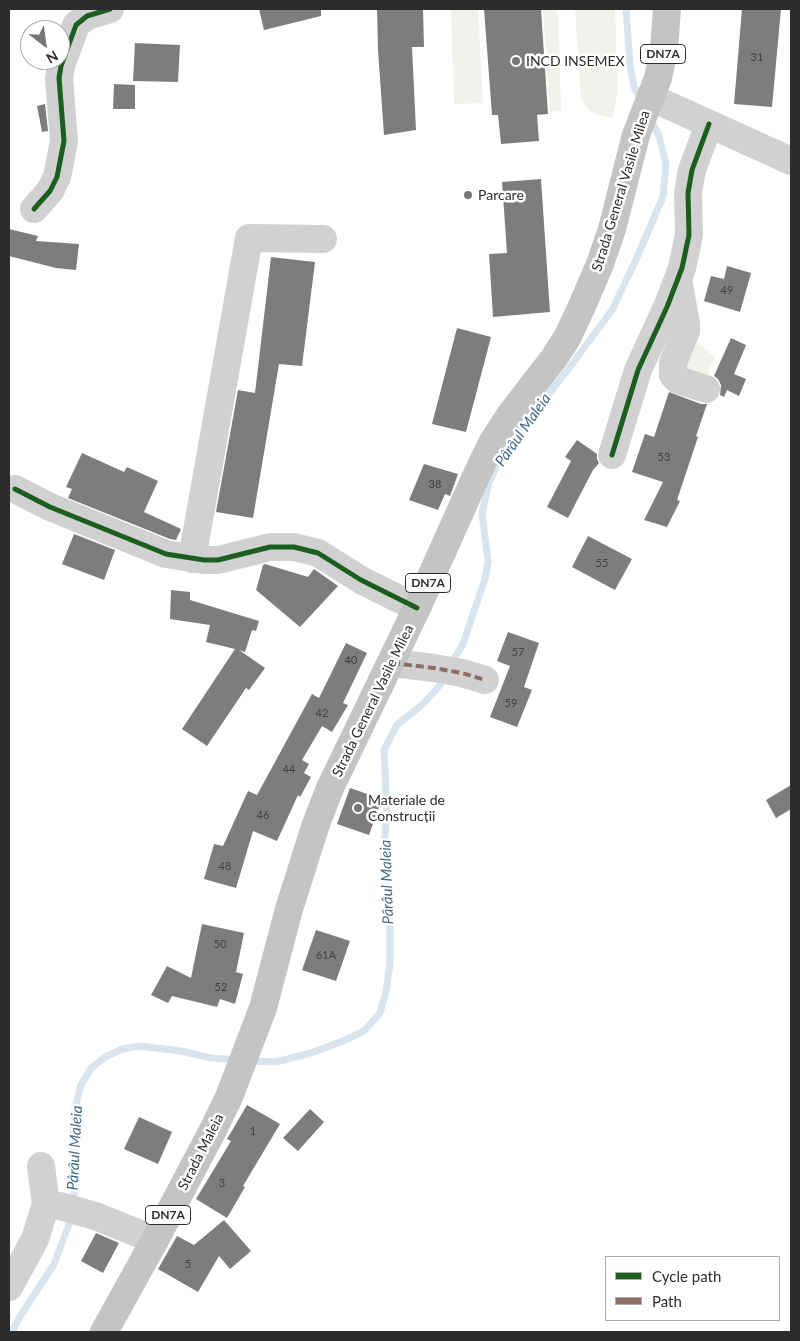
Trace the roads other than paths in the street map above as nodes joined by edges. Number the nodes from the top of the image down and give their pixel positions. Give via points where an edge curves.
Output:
1 (110, 9) edge
2 (667, 9) edge
3 (650, 98) junction
4 (709, 124) junction
5 (791, 161) edge
6 (34, 209) dead end
7 (323, 239) dead end
8 (678, 279) junction
9 (706, 389) dead end
10 (612, 455) dead end
11 (15, 488) dead end
12 (192, 559) junction
13 (417, 608) junction
14 (392, 663) junction
15 (474, 676) dead end
16 (248, 1047) joint
17 (41, 1166) dead end
18 (53, 1205) junction
19 (155, 1240) junction
20 (9, 1287) edge
21 (104, 1332) edge

1 - 6 street via 87,16 76,25 59,78 64,141 57,177 50,192
2 - 3 main road, Strada General Vasile Milea / DN7A via 664,50
3 - 4 street
3 - 13 main road, Strada General Vasile Milea / DN7A via 636,134 612,229 582,306 554,358 492,443
4 - 5 street
4 - 8 street via 692,170 688,193 689,235
7 - 12 street via 249,238
8 - 9 street via 686,331 673,363 673,375 678,380
8 - 10 street via 638,370
11 - 12 street via 50,507 166,554
12 - 13 street via 218,560 270,547 294,547 318,553 361,580
13 - 14 main road, Strada General Vasile Milea / DN7A
14 - 15 street
14 - 16 main road, Strada General Vasile Milea / DN7A via 330,788 316,824 263,1008
16 - 19 main road, Strada Maleia / DN7A via 229,1097
17 - 18 street
18 - 19 street via 95,1216
18 - 20 street
19 - 21 main road, Strada Maleia / DN7A

